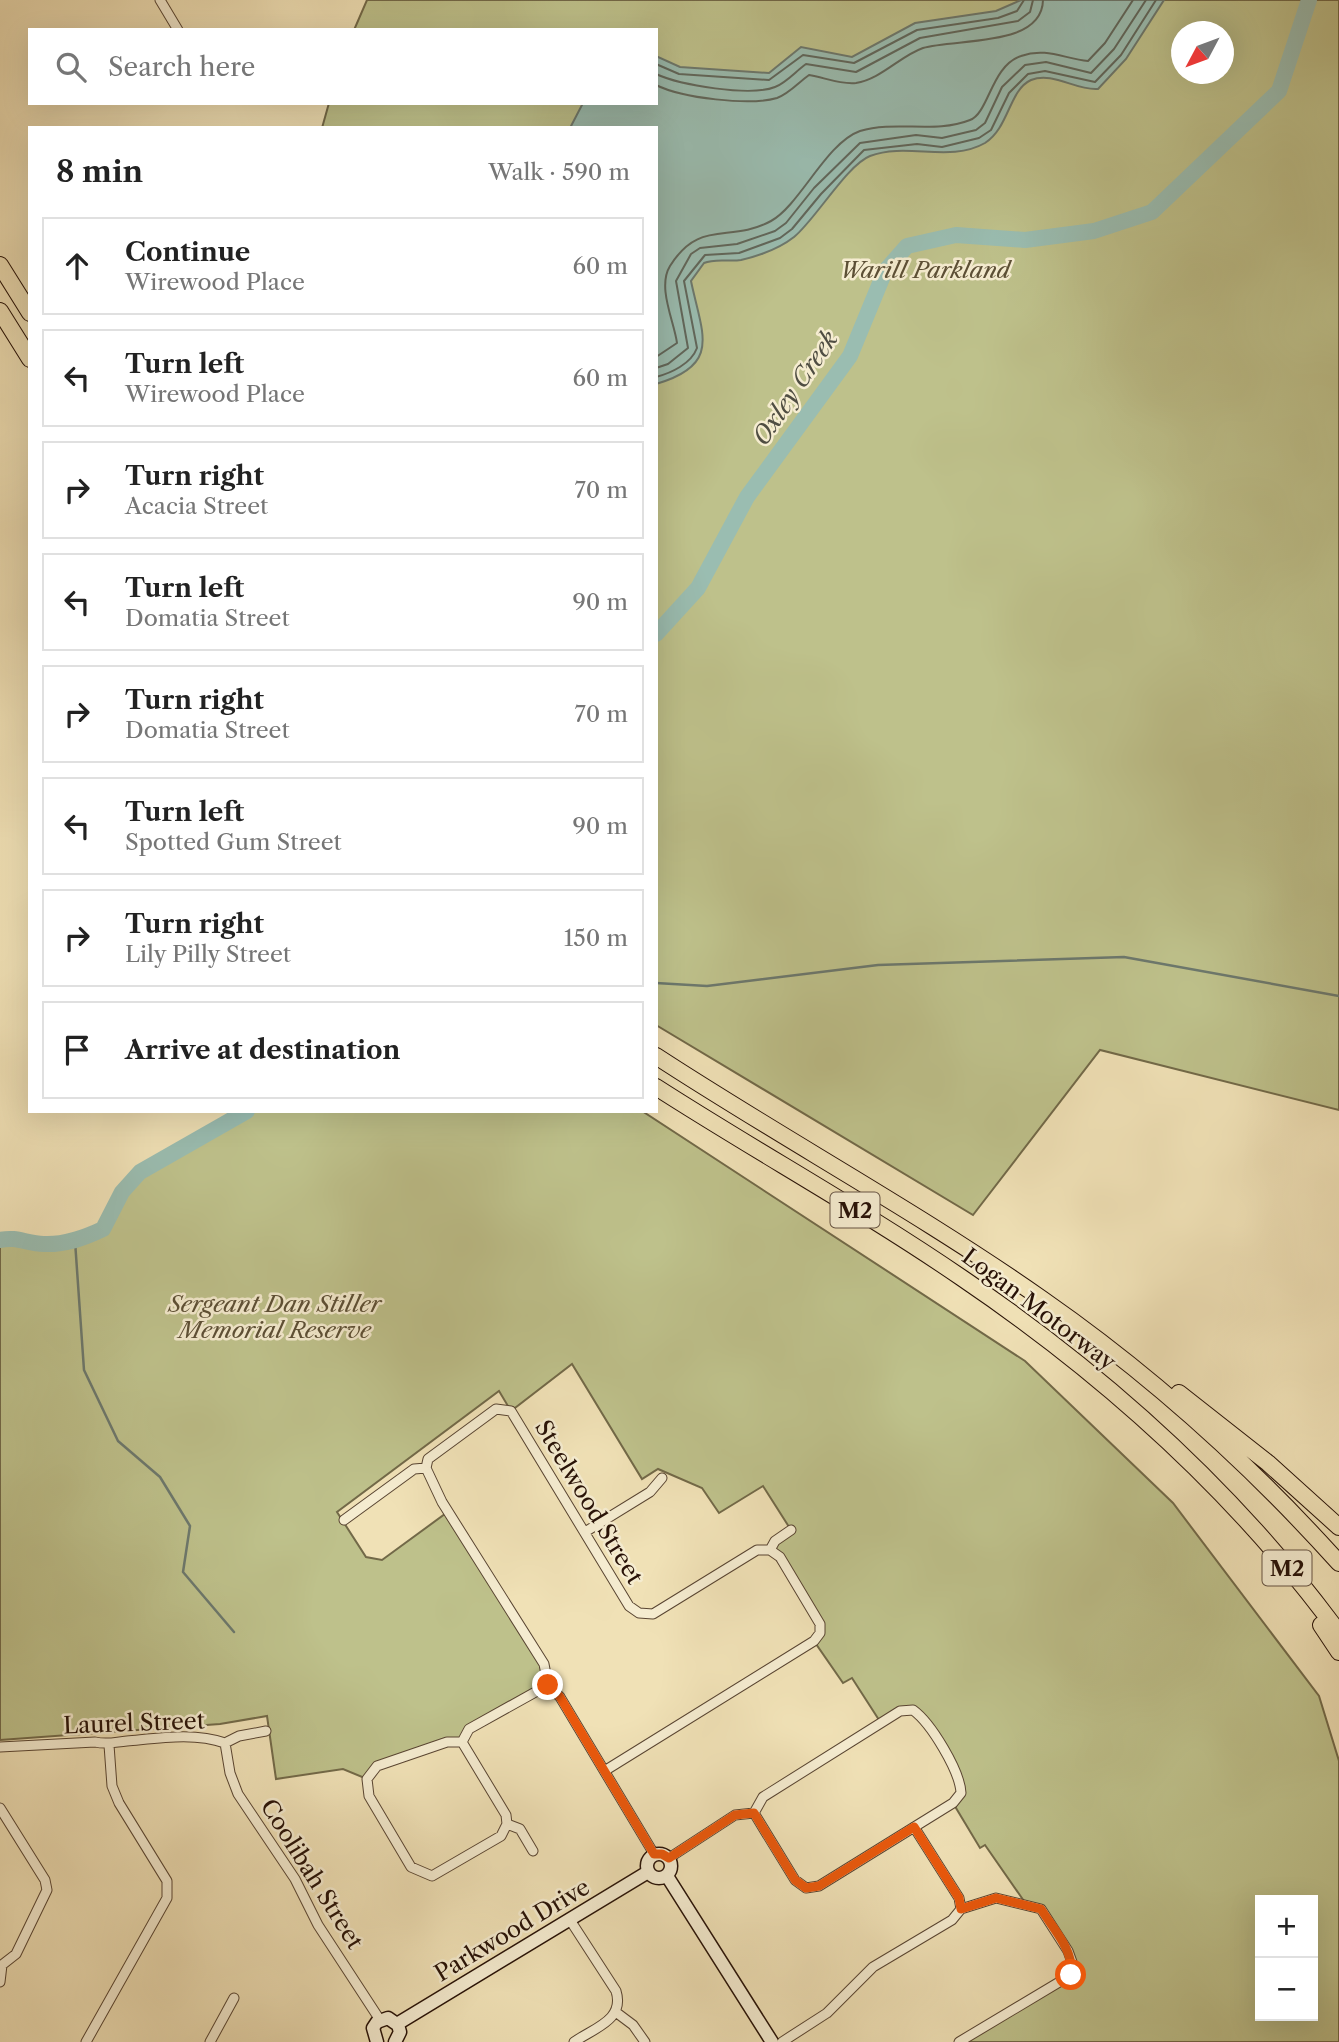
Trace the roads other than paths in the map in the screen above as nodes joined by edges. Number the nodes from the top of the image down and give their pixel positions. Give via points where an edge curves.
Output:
1 (160, 0) edge
2 (177, 28) edge
3 (0, 265) edge
4 (28, 310) edge
5 (0, 311) edge
6 (28, 356) edge
7 (658, 1057) edge
8 (658, 1088) edge
9 (1140, 1373) junction
10 (426, 1468) junction
11 (662, 1478) dead end
12 (1232, 1506) junction
13 (344, 1520) dead end
14 (1339, 1527) edge
15 (791, 1530) dead end
16 (585, 1532) junction
17 (770, 1550) junction
18 (1339, 1563) edge
19 (1339, 1633) edge
20 (1339, 1652) edge
21 (548, 1685) junction
22 (266, 1731) dead end
23 (462, 1742) junction
24 (225, 1743) junction
25 (109, 1745) junction
26 (0, 1747) edge
27 (606, 1770) junction
28 (0, 1808) edge
29 (754, 1813) junction
30 (507, 1824) junction
31 (914, 1827) junction
32 (533, 1851) dead end
33 (654, 1854) junction
34 (669, 1858) junction
35 (648, 1872) junction
36 (667, 1876) junction
37 (961, 1909) junction
38 (570, 1920) junction
39 (1, 1965) edge
40 (0, 1982) edge
41 (234, 1998) dead end
42 (617, 2013) junction
43 (380, 2020) junction
44 (397, 2024) junction
45 (373, 2041) edge
46 (86, 2042) edge
47 (210, 2042) edge
48 (395, 2042) edge
49 (574, 2042) edge
50 (645, 2042) edge
51 (772, 2042) edge
52 (782, 2042) edge
53 (959, 2042) edge

1 - 2 street
3 - 4 highway
5 - 6 highway
7 - 9 highway, Logan Motorway / M2 via 978,1255
8 - 12 highway, Logan Motorway / M2 via 911,1244 1008,1310 1110,1390
9 - 14 highway via 1161,1379 1229,1431
9 - 18 highway, Logan Motorway / M2 via 1246,1466
10 - 13 street via 414,1469
10 - 16 street, Steelwood Street via 428,1459 496,1409 511,1411
10 - 21 street via 442,1502 544,1664
11 - 16 street via 650,1492
12 - 19 highway, Logan Motorway / M2
12 - 20 highway via 1242,1529
15 - 17 street, Steelwood Street
16 - 17 street, Steelwood Street via 629,1606 639,1613 653,1614 757,1550
17 - 27 street via 780,1558 820,1624 820,1633 814,1641
21 - 23 street via 469,1729
21 - 27 street
22 - 24 street, Laurel Street
23 - 30 street
23 - 30 street via 447,1742 377,1766 367,1779 369,1796 411,1867 432,1877 502,1836
24 - 25 street, Laurel Street via 207,1737
24 - 43 street, Coolibah Street via 238,1794
25 - 26 street, Laurel Street
25 - 46 street via 112,1786 167,1881 167,1898
27 - 33 street
28 - 39 street via 47,1890 16,1954
29 - 31 street via 795,1880 806,1888 819,1886
29 - 31 street via 762,1797 900,1712 913,1710 923,1717 960,1780 961,1793
29 - 34 street via 735,1815
30 - 32 street via 520,1829
31 - 37 street via 959,1898
33 - 34 street
33 - 35 street via 647,1863
34 - 36 street via 672,1867
35 - 36 street via 659,1879
35 - 38 street, Parkwood Drive
36 - 51 street
37 - 52 street via 952,1920 873,1968 827,2013
37 - 53 street via 996,1898 1041,1909 1072,1962 1071,1975
38 - 42 street via 616,1991
38 - 44 street, Parkwood Drive
39 - 40 street
41 - 47 street
42 - 49 street
42 - 50 street
43 - 44 street via 388,2018
43 - 45 street via 373,2028
44 - 48 street via 400,2032

